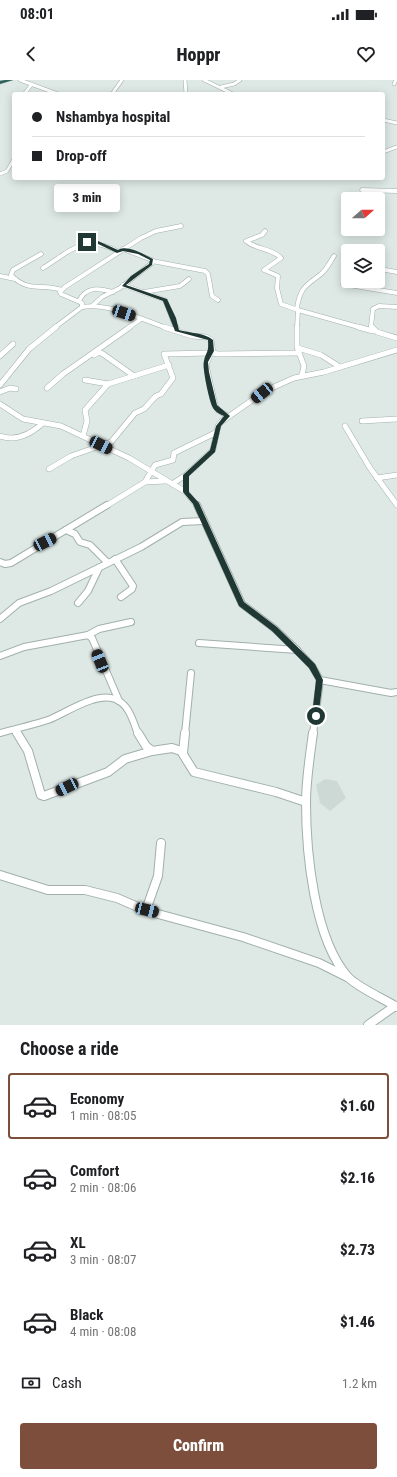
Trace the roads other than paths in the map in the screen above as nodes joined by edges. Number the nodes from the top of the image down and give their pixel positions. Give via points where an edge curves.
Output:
1 (11, 80) edge
2 (20, 80) edge
3 (122, 80) edge
4 (186, 80) edge
5 (204, 80) edge
6 (240, 80) edge
7 (396, 80) edge
8 (0, 82) edge
9 (32, 84) junction
10 (394, 84) dead end
11 (221, 87) junction
12 (25, 92) edge
13 (53, 92) edge
14 (113, 92) edge
15 (186, 92) edge
16 (230, 92) edge
17 (385, 120) edge
18 (397, 123) edge
19 (397, 147) edge
20 (392, 149) junction
21 (397, 150) edge
22 (385, 151) edge
23 (12, 161) edge
24 (0, 174) edge
25 (362, 190) dead end
26 (397, 191) edge
27 (181, 226) dead end
28 (265, 231) dead end
29 (121, 250) junction
30 (41, 254) dead end
31 (334, 256) dead end
32 (152, 261) junction
33 (43, 268) dead end
34 (385, 270) edge
35 (397, 272) edge
36 (0, 276) edge
37 (189, 279) dead end
38 (16, 280) junction
39 (123, 285) junction
40 (367, 288) edge
41 (62, 290) junction
42 (113, 292) junction
43 (144, 292) junction
44 (397, 293) edge
45 (218, 300) dead end
46 (79, 301) junction
47 (93, 305) junction
48 (82, 307) junction
49 (397, 307) edge
50 (297, 309) junction
51 (141, 319) junction
52 (177, 330) junction
53 (373, 330) junction
54 (397, 338) edge
55 (13, 344) dead end
56 (298, 350) junction
57 (397, 350) edge
58 (211, 352) junction
59 (0, 356) edge
60 (86, 357) junction
61 (168, 365) junction
62 (340, 367) junction
63 (302, 375) junction
64 (134, 376) junction
65 (85, 380) dead end
66 (108, 384) junction
67 (0, 385) edge
68 (46, 388) dead end
69 (16, 389) dead end
70 (0, 392) edge
71 (0, 404) edge
72 (227, 416) junction
73 (397, 419) edge
74 (362, 421) dead end
75 (43, 423) junction
76 (345, 426) dead end
77 (217, 432) junction
78 (0, 436) edge
79 (83, 436) junction
80 (101, 445) junction
81 (49, 469) dead end
82 (152, 472) junction
83 (186, 475) junction
84 (397, 475) edge
85 (377, 478) junction
86 (165, 481) junction
87 (142, 484) junction
88 (172, 484) junction
89 (186, 492) junction
90 (397, 505) edge
91 (204, 521) junction
92 (66, 530) junction
93 (115, 559) junction
94 (0, 562) edge
95 (107, 562) junction
96 (100, 566) junction
97 (121, 597) dead end
98 (78, 603) dead end
99 (0, 619) edge
100 (131, 622) dead end
101 (88, 635) junction
102 (199, 643) dead end
103 (297, 650) junction
104 (0, 656) edge
105 (191, 673) dead end
106 (320, 680) junction
107 (397, 692) edge
108 (119, 701) junction
109 (15, 730) junction
110 (0, 733) edge
111 (152, 751) junction
112 (183, 753) junction
113 (306, 802) junction
114 (161, 843) dead end
115 (0, 875) edge
116 (146, 910) junction
117 (349, 978) junction
118 (396, 1006) edge
119 (368, 1025) edge

1 - 8 highway
2 - 9 street
3 - 14 street
4 - 15 street
5 - 11 street
6 - 11 street
7 - 10 street
9 - 12 street
9 - 13 street
11 - 16 street
17 - 18 street
19 - 20 street
20 - 21 street
20 - 22 street
23 - 24 street via 7,171
25 - 26 street
27 - 29 street via 151,233
28 - 50 street via 262,235 246,241 250,245 280,256 280,259 264,270 278,276 277,288 281,304
29 - 32 street via 146,256
29 - 33 street via 88,242 69,250
29 - 41 street
30 - 38 street via 13,270 11,275
31 - 50 street via 323,272 304,286
32 - 39 street
32 - 45 street via 204,271 208,274 212,296
34 - 35 street
36 - 38 street
37 - 43 street via 182,286
38 - 41 street via 28,287 55,287
39 - 42 street
39 - 43 street
40 - 44 street
41 - 46 street via 60,292 63,295
42 - 46 street via 93,289 83,294
42 - 47 street via 100,298
43 - 52 street via 165,300
46 - 48 street
47 - 48 street
47 - 51 street
48 - 67 street via 40,338
49 - 53 street via 379,306 373,309 370,326
50 - 53 street
50 - 56 street
51 - 52 street
51 - 60 street
52 - 58 street via 192,336 208,337 211,340
53 - 54 street
55 - 59 street
56 - 58 street via 218,354
56 - 62 street via 321,355
56 - 63 street via 306,370
57 - 62 street
58 - 61 street via 164,354
58 - 72 street via 206,365 215,406
60 - 64 street via 101,353
60 - 68 street
61 - 64 street
61 - 80 street via 172,378 161,394 144,409 135,413 113,440
62 - 63 street
63 - 72 street via 265,390 246,406
64 - 66 street
65 - 66 street
66 - 79 street via 85,410 87,421
69 - 70 street via 10,388
71 - 75 street via 19,418
72 - 77 street via 218,426
73 - 74 street
75 - 78 street via 25,436 8,439
75 - 79 street via 61,426
76 - 85 street
77 - 82 street via 174,453 173,460 155,465
77 - 83 street via 213,450
79 - 80 street
80 - 81 street via 71,456
80 - 82 street
82 - 86 street
82 - 87 street
83 - 88 street
83 - 89 street
84 - 85 street
85 - 90 street
86 - 87 street
86 - 88 street
87 - 92 street
88 - 89 street
89 - 91 street via 196,503
91 - 93 street via 182,522
91 - 103 street via 242,604 271,625
92 - 94 street via 10,563
92 - 95 street via 74,534 80,542 90,545
93 - 95 street
93 - 97 street via 133,586
95 - 96 street
96 - 98 street via 91,581 88,594
96 - 99 street via 52,591 19,603
100 - 101 street via 99,629
101 - 104 street via 24,647
101 - 108 street via 92,638
102 - 103 street
103 - 106 street via 312,666
105 - 112 street
106 - 107 street
106 - 113 street via 310,745
108 - 109 street via 100,699 84,703 52,718
108 - 111 street via 126,708 143,744
109 - 110 street
109 - 111 street via 28,751 41,794 44,796 108,772 125,759
111 - 112 street via 173,749
112 - 113 street via 186,764 194,772
113 - 117 street via 310,860 318,917 334,959
114 - 116 street via 158,876
115 - 116 street via 48,890 85,890 104,894
116 - 117 street via 243,937 319,963
117 - 118 street
118 - 119 street

